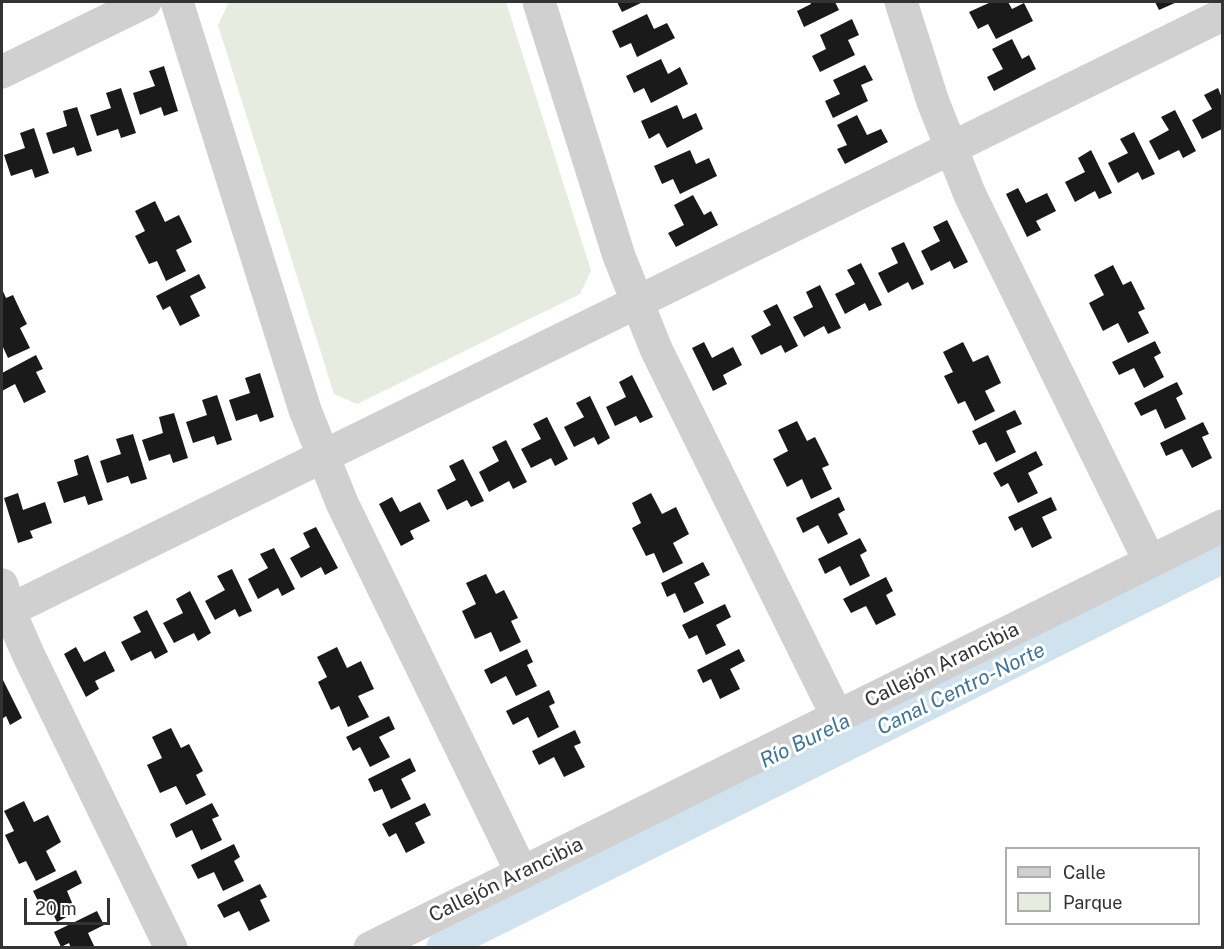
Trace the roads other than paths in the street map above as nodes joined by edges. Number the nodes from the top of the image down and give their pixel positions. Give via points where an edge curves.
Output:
1 (145, 2) edge
2 (177, 2) edge
3 (539, 2) edge
4 (901, 2) edge
5 (1222, 15) edge
6 (2, 72) edge
7 (952, 148) junction
8 (638, 302) junction
9 (323, 456) junction
10 (1222, 526) edge
11 (1150, 562) junction
12 (4, 603) edge
13 (837, 716) junction
14 (522, 873) junction
15 (171, 948) edge
16 (370, 948) edge

1 - 6 street
2 - 9 street via 305,410
3 - 8 street via 619,256
4 - 7 street
5 - 7 street
7 - 8 street
7 - 11 street via 970,195
8 - 9 street
8 - 13 street via 656,349
9 - 12 street
9 - 14 street via 342,503
10 - 11 street, Callejón Arancibia
11 - 13 street, Callejón Arancibia
12 - 15 street
13 - 14 street, Callejón Arancibia
14 - 16 street, Callejón Arancibia

